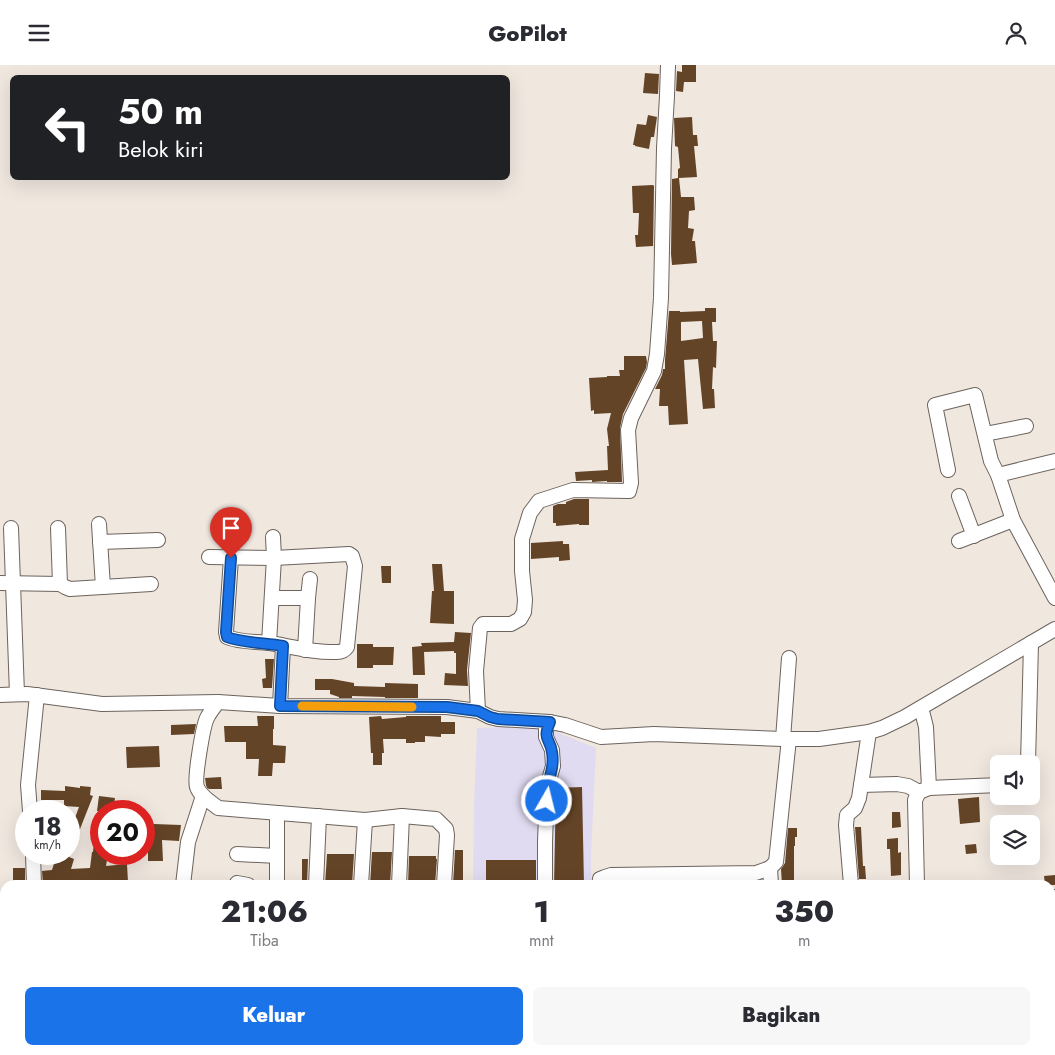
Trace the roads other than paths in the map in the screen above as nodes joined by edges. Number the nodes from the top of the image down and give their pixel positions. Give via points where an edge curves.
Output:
1 (668, 65) edge
2 (1026, 426) dead end
3 (985, 434) junction
4 (1055, 461) edge
5 (948, 470) dead end
6 (998, 475) junction
7 (959, 496) dead end
8 (1013, 520) junction
9 (99, 524) dead end
10 (11, 528) dead end
11 (58, 528) dead end
12 (974, 536) junction
13 (273, 537) dead end
14 (158, 540) dead end
15 (958, 541) dead end
16 (100, 542) junction
17 (209, 557) dead end
18 (231, 558) junction
19 (274, 558) junction
20 (310, 579) dead end
21 (7, 584) edge
22 (60, 584) junction
23 (151, 584) dead end
24 (103, 587) junction
25 (1055, 597) edge
26 (272, 598) junction
27 (308, 598) junction
28 (1055, 629) edge
29 (269, 643) junction
30 (1031, 643) junction
31 (283, 646) junction
32 (305, 650) junction
33 (789, 658) dead end
34 (0, 695) edge
35 (16, 695) junction
36 (37, 695) junction
37 (218, 702) junction
38 (280, 706) junction
39 (919, 709) junction
40 (478, 711) junction
41 (550, 722) junction
42 (869, 732) junction
43 (786, 739) junction
44 (1028, 755) edge
45 (862, 785) junction
46 (990, 786) edge
47 (924, 790) junction
48 (203, 796) junction
49 (29, 800) edge
50 (277, 813) junction
51 (402, 816) junction
52 (319, 817) junction
53 (365, 820) junction
54 (237, 854) dead end
55 (277, 856) junction
56 (33, 865) edge
57 (770, 868) junction
58 (723, 879) edge
59 (34, 880) edge
60 (184, 880) edge
61 (277, 880) edge
62 (316, 880) edge
63 (360, 880) edge
64 (398, 880) edge
65 (444, 880) edge
66 (545, 880) edge
67 (600, 880) edge
68 (640, 880) edge
69 (679, 880) edge
70 (770, 880) edge
71 (851, 880) edge
72 (917, 880) edge

1 - 40 street via 659,341 654,371 628,430 630,491 574,490 539,501 530,513 522,539 524,612 511,624 483,624 480,628 476,671
2 - 3 street
3 - 5 street via 976,395 935,405
3 - 6 street
4 - 6 street
6 - 8 street
7 - 12 street
8 - 12 street
8 - 25 street
9 - 16 street
10 - 21 street
11 - 22 street
12 - 15 street
13 - 19 street
14 - 16 street
16 - 24 street
17 - 18 street
18 - 19 street
18 - 29 street via 227,637
19 - 26 street
19 - 32 street via 349,554 354,559 347,647 340,652
20 - 27 street
21 - 22 street
21 - 35 street
22 - 24 street via 70,589
23 - 24 street
26 - 27 street
26 - 29 street
27 - 32 street
28 - 30 street
29 - 31 street
30 - 39 street
30 - 44 street
31 - 32 street
31 - 38 street
33 - 43 street
34 - 35 street
35 - 36 street
36 - 37 street via 102,704
36 - 49 street
37 - 38 street
37 - 48 street via 206,719 200,749 196,786
38 - 40 street via 447,707
39 - 42 street
39 - 47 street via 926,727
40 - 41 street via 498,719
41 - 43 street via 601,737 654,734
41 - 66 street via 546,737 552,750 553,766 548,787
42 - 43 street via 819,739
42 - 45 street
43 - 57 street via 776,862
45 - 47 street via 897,784
45 - 71 street via 859,798 847,815
46 - 47 street
47 - 72 street via 915,800
48 - 50 street via 218,808
48 - 60 street via 188,842
50 - 52 street
50 - 55 street
51 - 53 street
51 - 64 street
51 - 65 street via 436,819 446,829
52 - 53 street
52 - 62 street
53 - 63 street
54 - 55 street
55 - 61 street
56 - 59 street
57 - 58 street
57 - 70 street
58 - 69 street
67 - 68 street via 605,877
68 - 69 street

